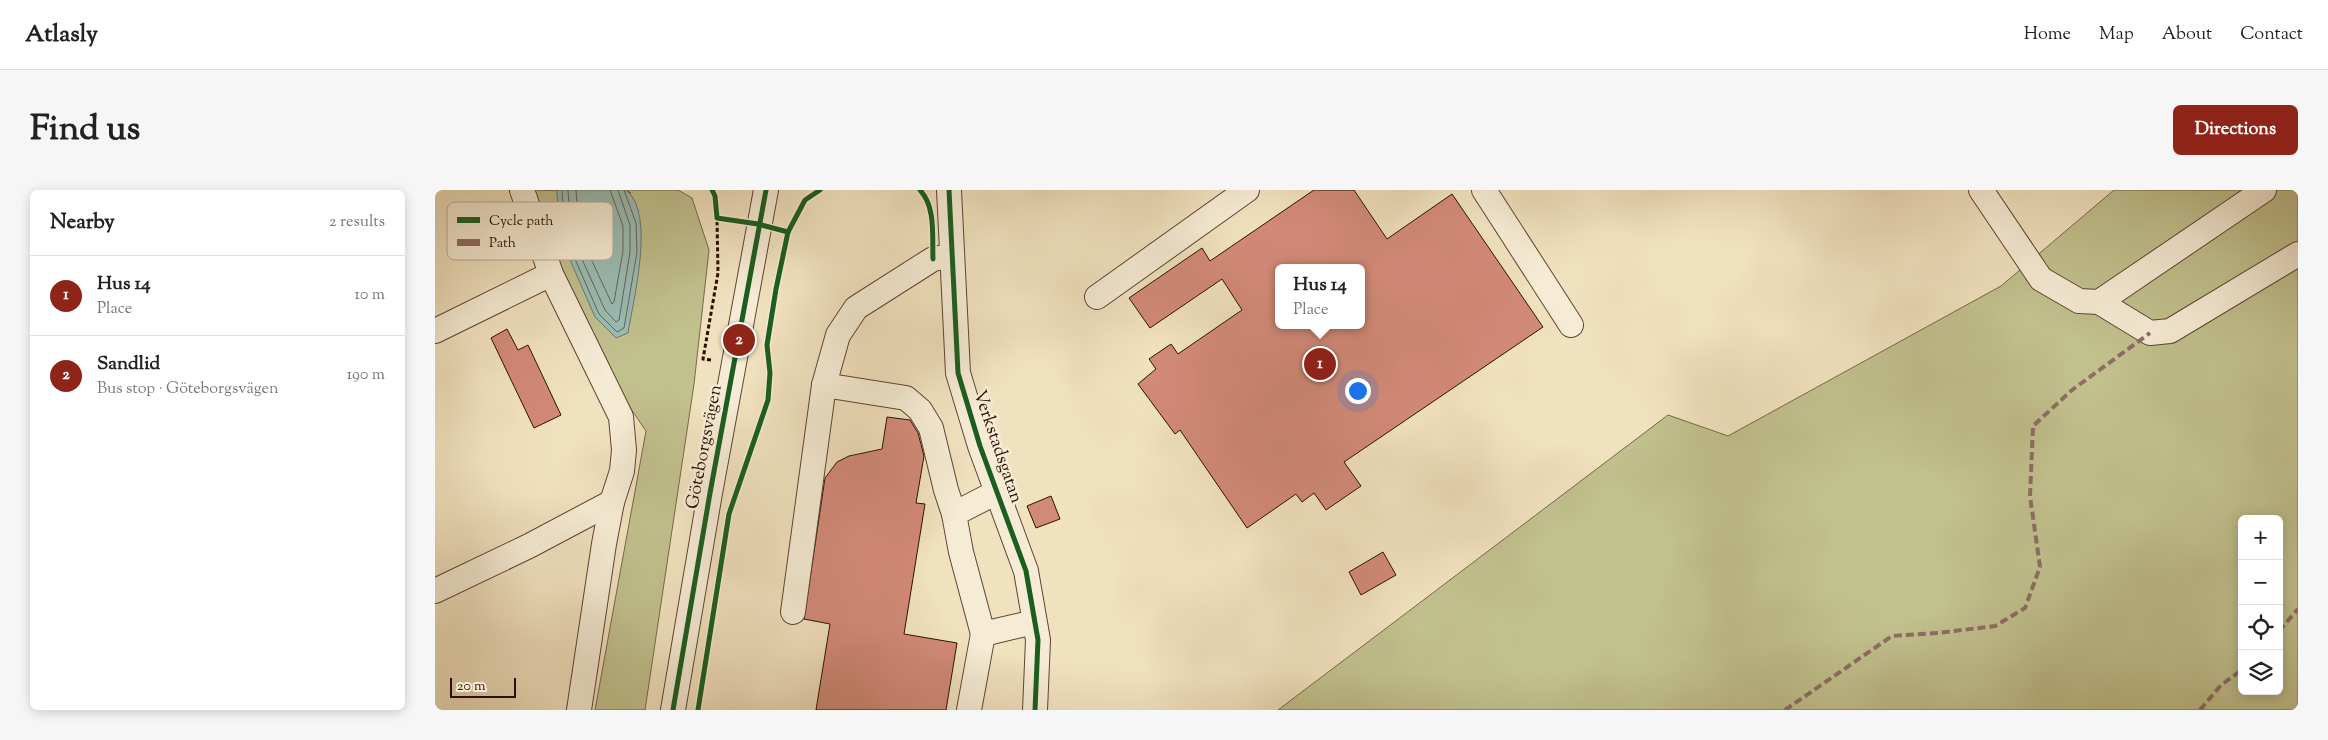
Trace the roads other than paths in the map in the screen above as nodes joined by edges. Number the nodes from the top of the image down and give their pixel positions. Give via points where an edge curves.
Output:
1 (522, 190) edge
2 (766, 190) edge
3 (949, 190) edge
4 (1247, 190) edge
5 (1484, 190) edge
6 (1981, 190) edge
7 (2264, 190) edge
8 (526, 202) edge
9 (2298, 254) edge
10 (951, 256) junction
11 (546, 260) edge
12 (551, 274) junction
13 (1097, 297) dead end
14 (2099, 302) junction
15 (1571, 325) dead end
16 (435, 331) edge
17 (824, 385) junction
18 (997, 492) junction
19 (612, 502) junction
20 (954, 514) junction
21 (435, 590) edge
22 (793, 612) dead end
23 (1035, 622) junction
24 (983, 634) junction
25 (579, 710) edge
26 (673, 710) edge
27 (969, 710) edge
28 (1035, 710) edge

1 - 8 street
2 - 26 street, Göteborgsvägen
3 - 10 street, Verkstadsgatan
4 - 13 street
5 - 15 street
6 - 14 street via 2041,279 2079,301
7 - 14 street
9 - 14 street via 2170,331 2150,333
10 - 17 street via 933,259 856,308 838,335
10 - 18 street, Verkstadsgatan via 958,373
11 - 12 street
12 - 16 street
12 - 19 street via 621,417 623,464
17 - 20 street via 906,398 920,410 931,428
17 - 22 street
18 - 20 street
18 - 23 street, Verkstadsgatan via 1026,572
19 - 21 street
19 - 25 street
20 - 24 street
23 - 24 street
23 - 28 street, Verkstadsgatan via 1038,640
24 - 27 street

